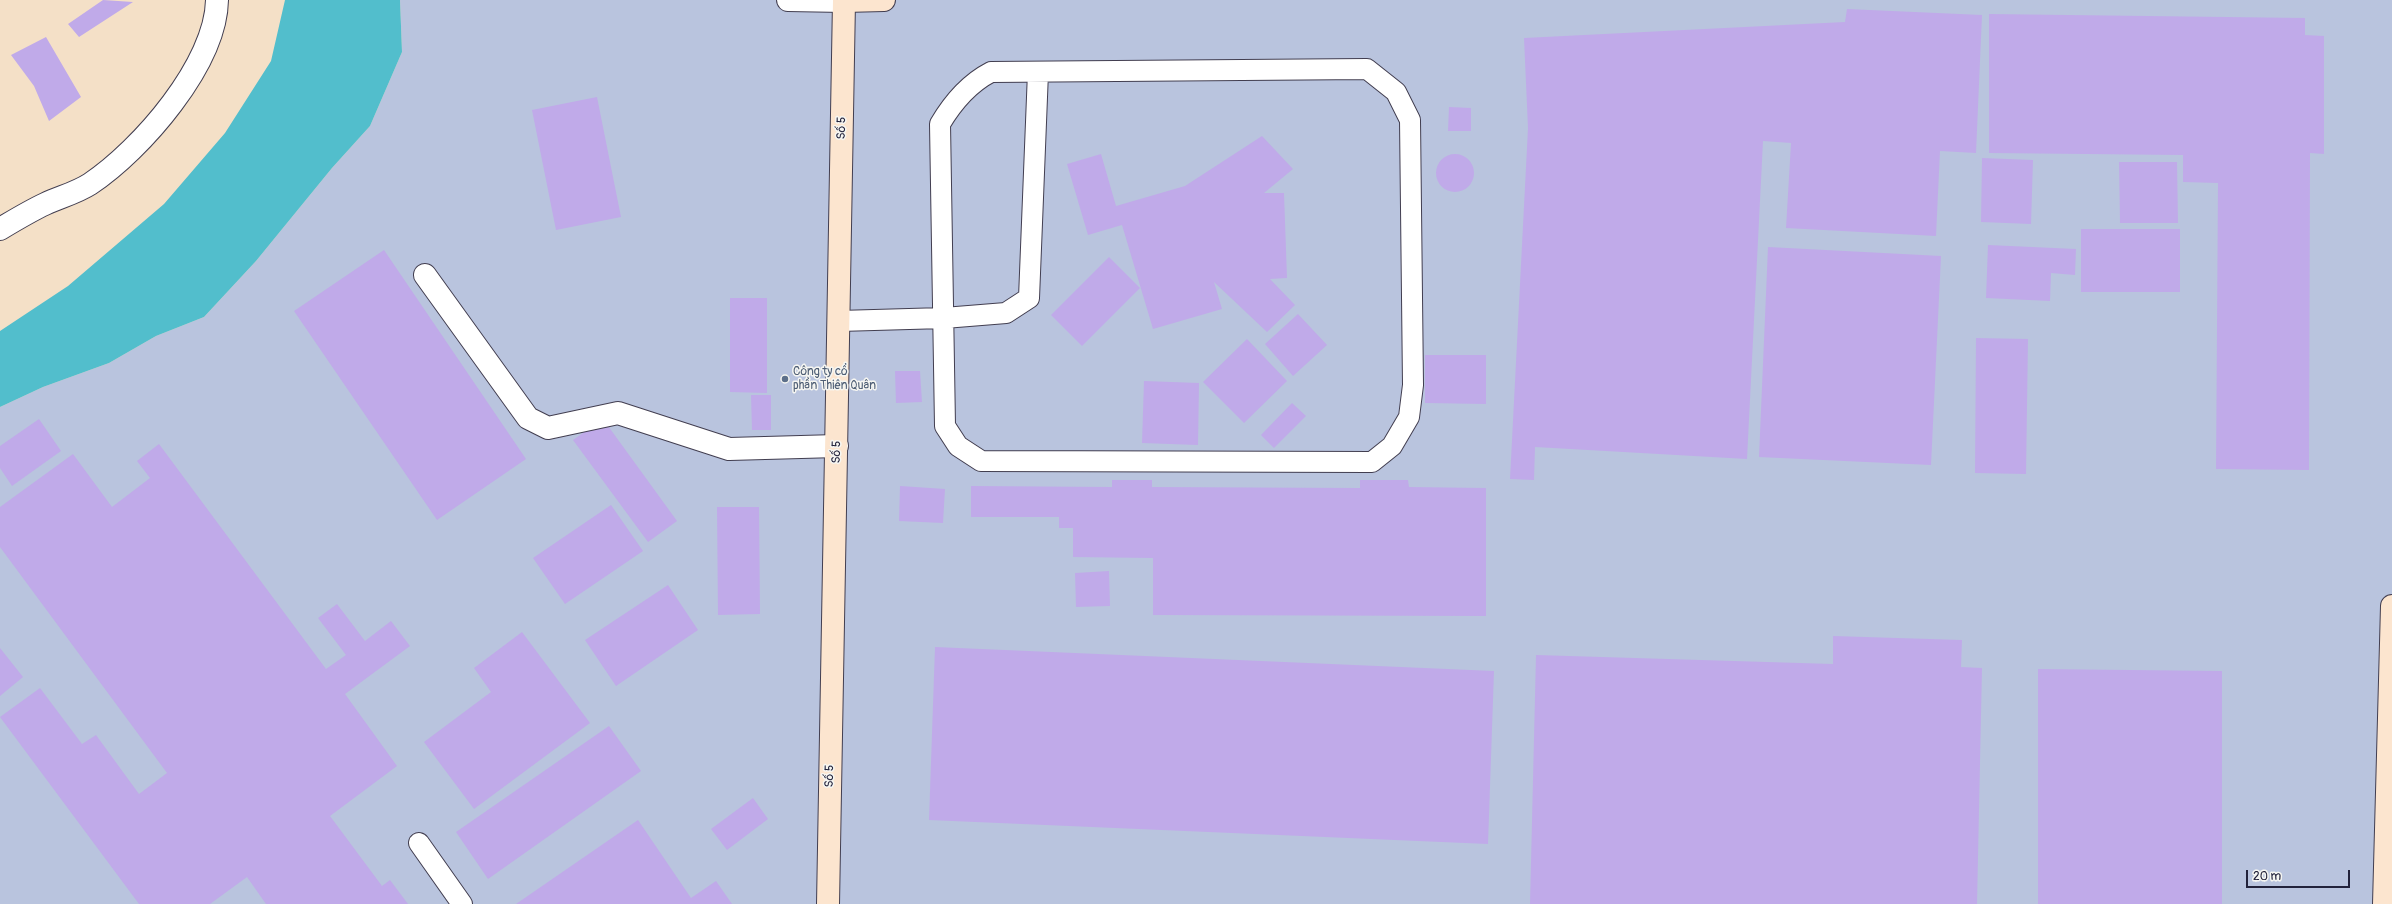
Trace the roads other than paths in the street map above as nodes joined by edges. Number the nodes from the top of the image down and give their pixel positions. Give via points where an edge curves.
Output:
1 (217, 0) edge
2 (788, 0) edge
3 (884, 0) edge
4 (844, 1) edge
5 (1038, 72) junction
6 (0, 229) edge
7 (425, 275) dead end
8 (944, 318) junction
9 (839, 320) junction
10 (837, 446) junction
11 (2392, 606) edge
12 (419, 844) dead end
13 (462, 904) edge
14 (828, 904) edge
15 (2384, 904) edge

1 - 6 street via 217,14 206,50 183,88 124,158 88,185 43,205
2 - 4 street
3 - 4 street
4 - 9 street, Số 5
5 - 8 lane via 992,72 979,78 952,102 940,124
5 - 8 lane via 1029,298 1006,313
5 - 8 lane via 1367,69 1396,92 1410,120 1413,385 1409,417 1392,446 1372,462 981,461 958,446 945,426
7 - 10 street via 528,418 548,428 618,413 729,449
8 - 9 lane
9 - 10 street, Số 5
10 - 14 street, Số 5
11 - 15 street
12 - 13 lane

